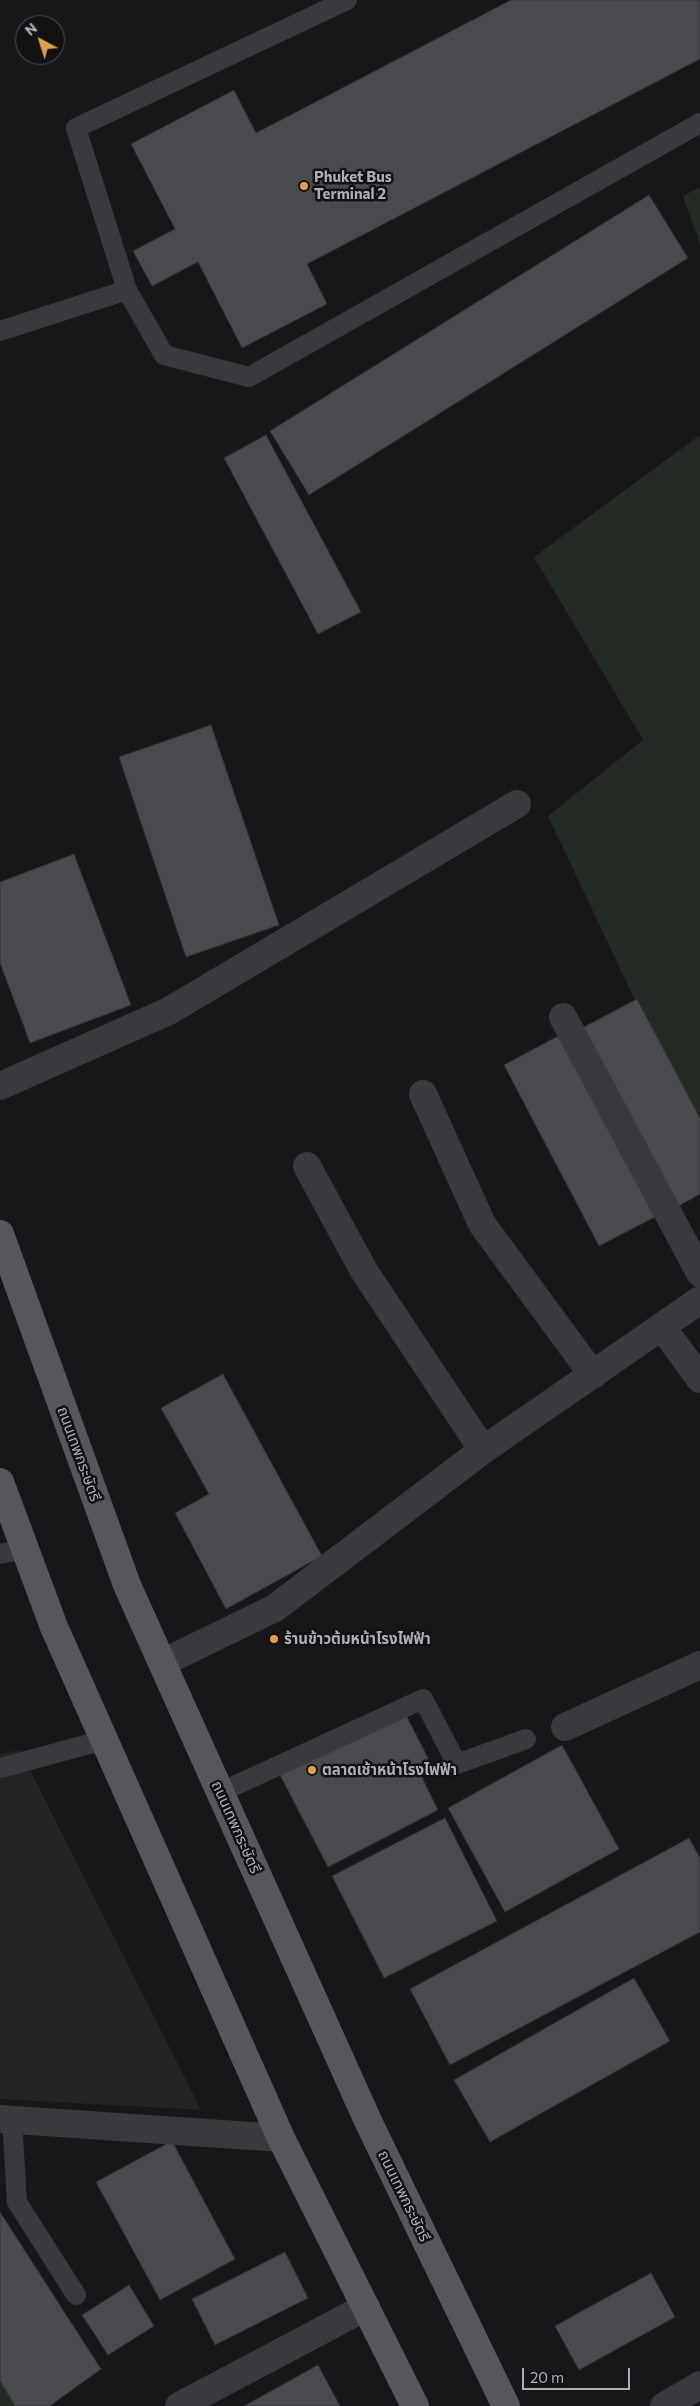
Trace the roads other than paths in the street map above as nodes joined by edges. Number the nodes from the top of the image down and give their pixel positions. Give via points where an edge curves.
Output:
1 (347, 0) edge
2 (700, 123) edge
3 (127, 290) junction
4 (0, 331) edge
5 (517, 804) dead end
6 (563, 1017) dead end
7 (0, 1086) edge
8 (423, 1094) dead end
9 (307, 1166) dead end
10 (0, 1234) edge
11 (700, 1273) edge
12 (700, 1300) edge
13 (662, 1327) junction
14 (593, 1375) junction
15 (700, 1379) edge
16 (484, 1450) junction
17 (0, 1482) edge
18 (12, 1551) edge
19 (162, 1663) junction
20 (700, 1665) edge
21 (565, 1727) dead end
22 (526, 1739) dead end
23 (104, 1740) junction
24 (0, 1768) edge
25 (220, 1792) junction
26 (6, 2119) edge
27 (281, 2138) junction
28 (76, 2295) dead end
29 (366, 2306) junction
30 (700, 2385) edge
31 (179, 2406) edge
32 (415, 2406) edge
33 (506, 2406) edge
34 (664, 2406) edge

1 - 3 lane via 76,128
2 - 3 lane via 249,376 164,355
3 - 4 lane
5 - 7 street via 169,1012
6 - 11 street
8 - 14 street via 482,1224
9 - 16 street via 364,1271
10 - 19 main road, ถนนเทพกระษัตรี via 127,1585
12 - 13 street
13 - 14 street
13 - 15 street
14 - 16 street
16 - 19 street via 275,1608
17 - 18 main road
18 - 23 main road via 54,1627
19 - 25 main road, ถนนเทพกระษัตรี
20 - 21 street
22 - 25 lane via 457,1764 423,1699
23 - 24 lane
23 - 27 main road
25 - 33 main road, ถนนเทพกระษัตรี via 368,2121
26 - 27 street
26 - 28 lane via 17,2202
27 - 29 main road
29 - 31 street
29 - 32 main road
30 - 34 street

